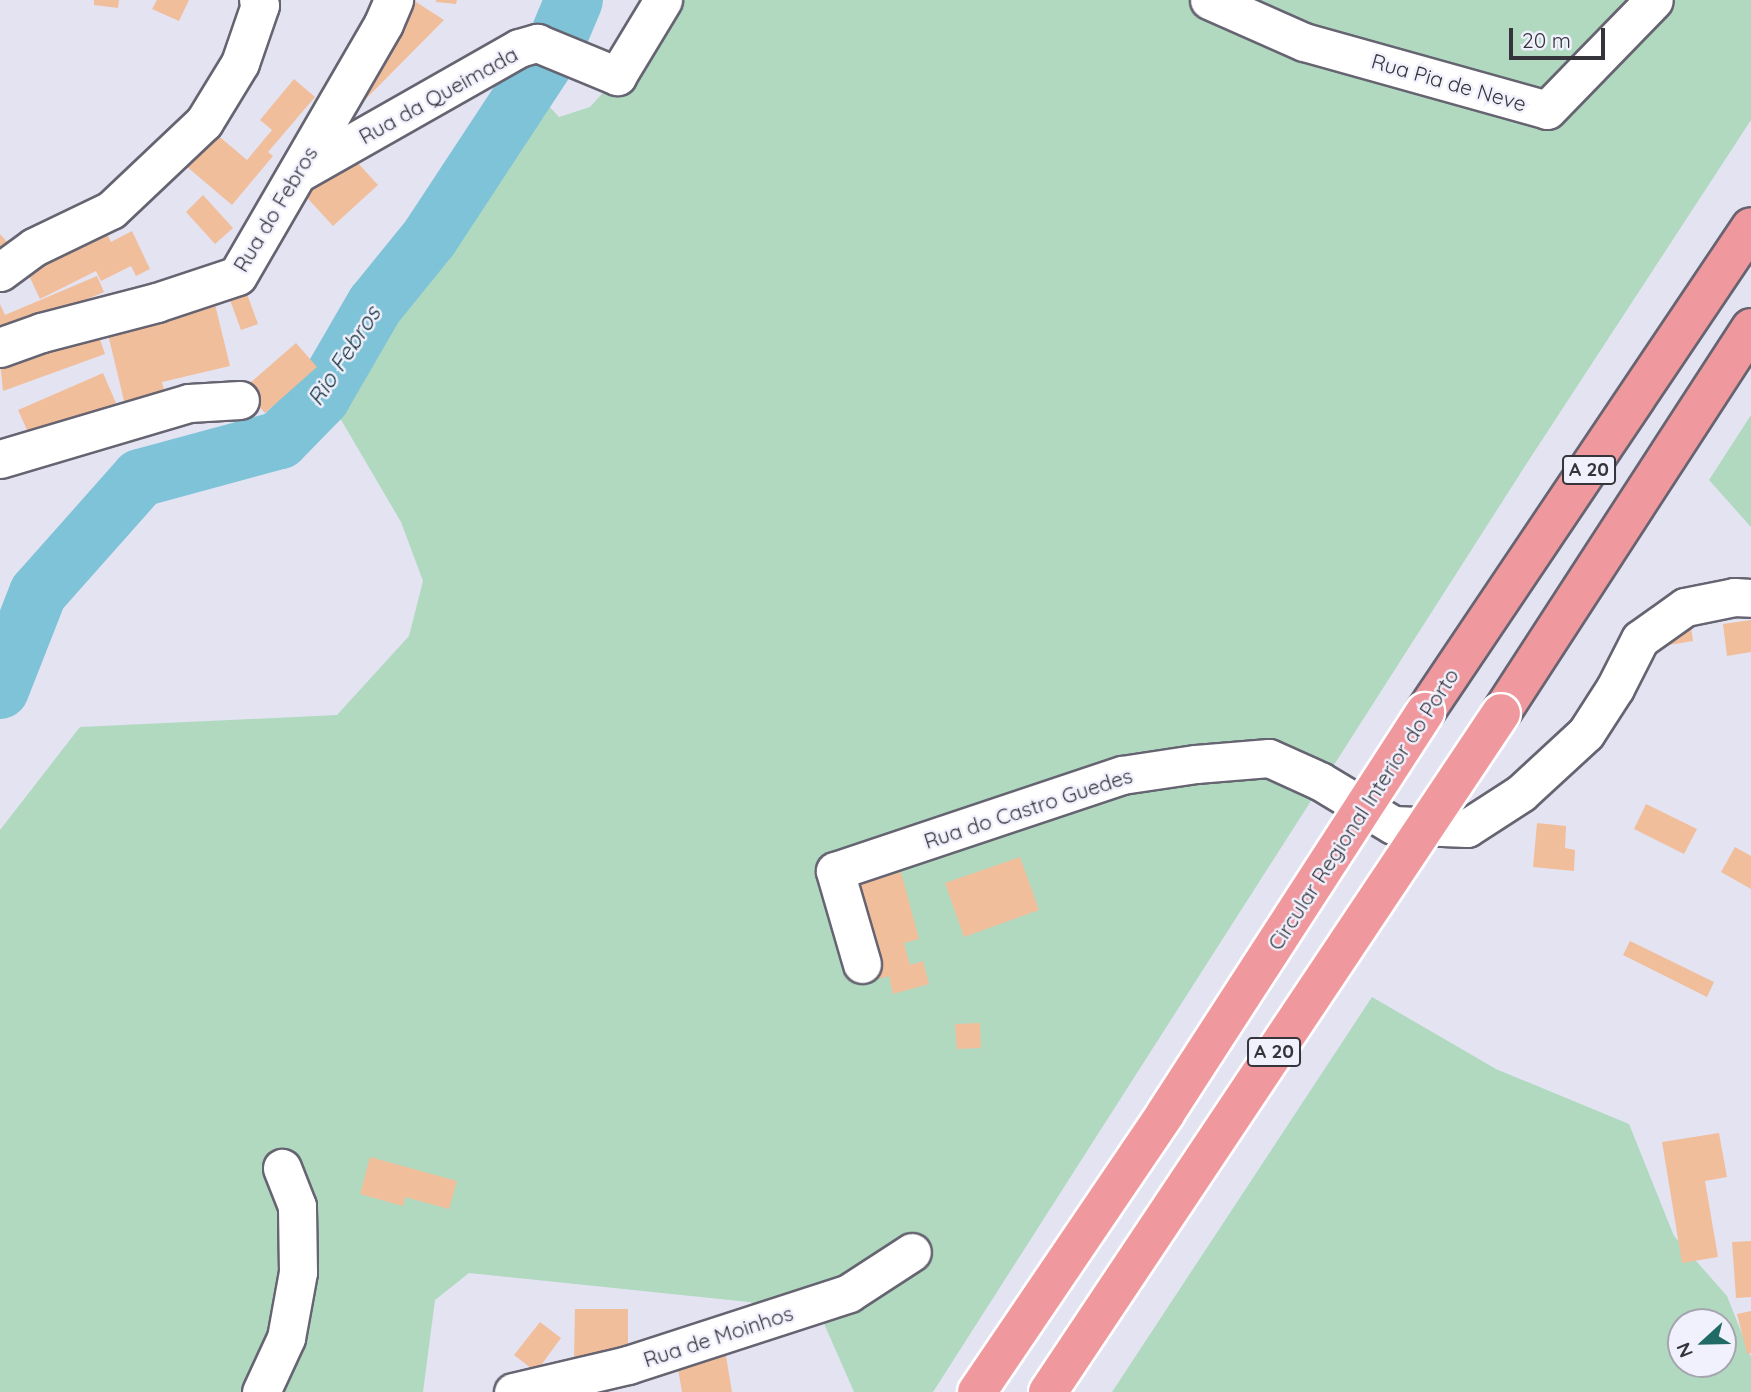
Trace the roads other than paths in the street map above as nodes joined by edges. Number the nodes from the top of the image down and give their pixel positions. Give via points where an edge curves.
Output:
1 (258, 0) edge
2 (394, 0) edge
3 (663, 0) edge
4 (1209, 0) edge
5 (1654, 0) edge
6 (297, 174) junction
7 (1751, 227) edge
8 (0, 272) edge
9 (1751, 328) edge
10 (0, 348) edge
11 (240, 400) dead end
12 (0, 459) edge
13 (1751, 598) edge
14 (862, 964) dead end
15 (282, 1168) dead end
16 (912, 1252) dead end
17 (261, 1392) edge
18 (513, 1392) edge
19 (977, 1392) edge
20 (1048, 1392) edge

1 - 8 street via 240,63 204,122 111,210 34,247
2 - 6 street, Rua do Febros
3 - 6 street, Rua da Queimada via 617,75 537,43 519,48
4 - 5 street, Rua Pia de Neve via 1304,42 1546,110
6 - 10 street, Rua do Febros via 239,276
7 - 19 highway, Circular Regional Interior do Porto / A 20, bridge
9 - 20 highway, A 20, bridge via 1501,713
11 - 12 street via 189,402
13 - 14 street, Rua do Castro Guedes via 1685,607 1640,639 1586,733 1521,793 1467,828 1393,825 1320,781 1269,758 1122,775 835,870
15 - 17 street via 297,1206 298,1272 286,1338
16 - 18 street, Rua de Moinhos via 849,1293 628,1364

